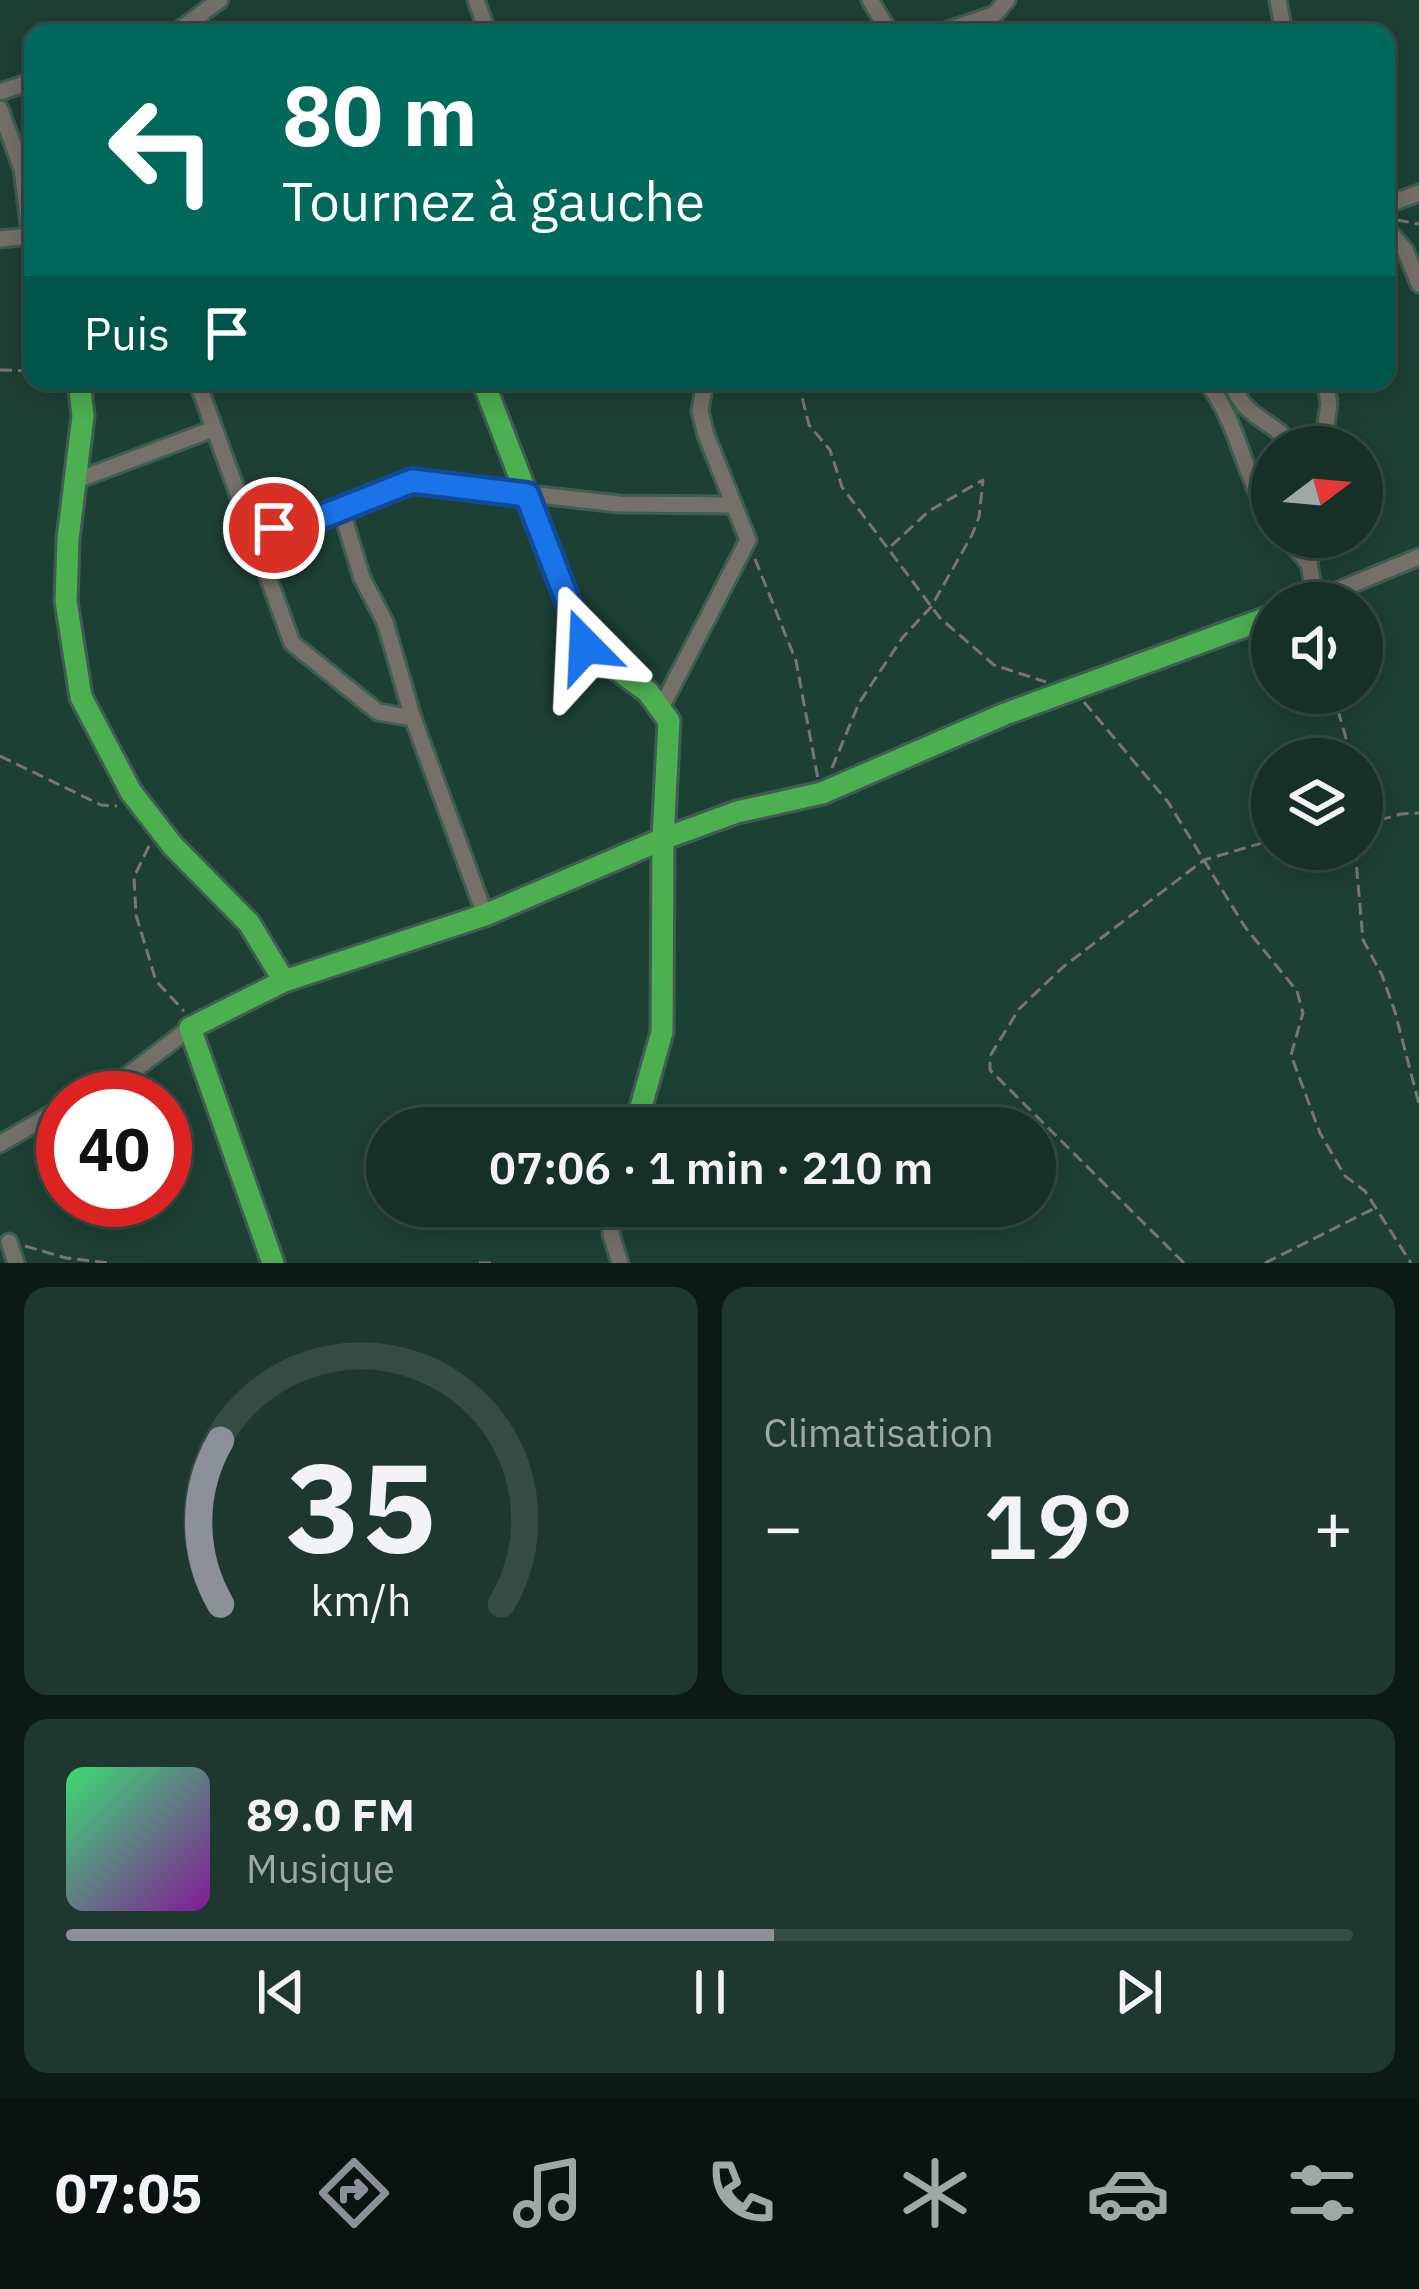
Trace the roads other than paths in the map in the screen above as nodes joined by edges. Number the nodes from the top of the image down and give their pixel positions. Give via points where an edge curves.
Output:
1 (220, 0) edge
2 (1007, 0) edge
3 (187, 24) edge
4 (966, 24) edge
5 (0, 109) edge
6 (24, 188) edge
7 (1395, 238) edge
8 (1419, 284) edge
9 (80, 390) edge
10 (199, 390) edge
11 (486, 390) edge
12 (704, 390) edge
13 (1212, 390) edge
14 (1234, 390) edge
15 (1327, 390) edge
16 (1276, 426) edge
17 (1326, 426) edge
18 (213, 428) junction
19 (1251, 475) edge
20 (75, 481) junction
21 (527, 495) junction
22 (734, 505) junction
23 (340, 508) junction
24 (249, 531) junction
25 (1304, 558) edge
26 (1310, 558) edge
27 (1418, 558) edge
28 (1309, 564) junction
29 (1310, 582) edge
30 (1358, 582) edge
31 (1251, 624) edge
32 (661, 708) junction
33 (413, 718) junction
34 (663, 839) junction
35 (485, 915) junction
36 (284, 981) junction
37 (190, 1028) junction
38 (133, 1071) edge
39 (641, 1107) edge
40 (36, 1123) edge
41 (0, 1144) edge
42 (610, 1227) edge
43 (10, 1241) road end
44 (16, 1263) edge
45 (273, 1263) edge
46 (620, 1263) edge

1 - 3 street
2 - 4 street via 995,14
5 - 6 street
7 - 8 street
9 - 20 street
10 - 18 street
11 - 21 street
12 - 22 street via 700,411
13 - 19 street
14 - 16 street via 1249,413
15 - 17 street
18 - 20 street
18 - 24 street
20 - 36 street via 66,601 86,710 131,792 249,923
21 - 22 street
21 - 23 street via 412,481
21 - 32 street via 585,646
22 - 32 street via 748,540
23 - 24 street via 298,525
23 - 33 street
24 - 33 street via 292,643 378,712
25 - 28 street
26 - 28 street
27 - 30 street
28 - 29 street
31 - 34 street via 829,790
32 - 34 street via 669,730
33 - 35 street
34 - 35 street
34 - 39 street via 662,1032
35 - 36 street
36 - 37 street
37 - 38 street
37 - 45 street
40 - 41 street
42 - 46 street
43 - 44 street

